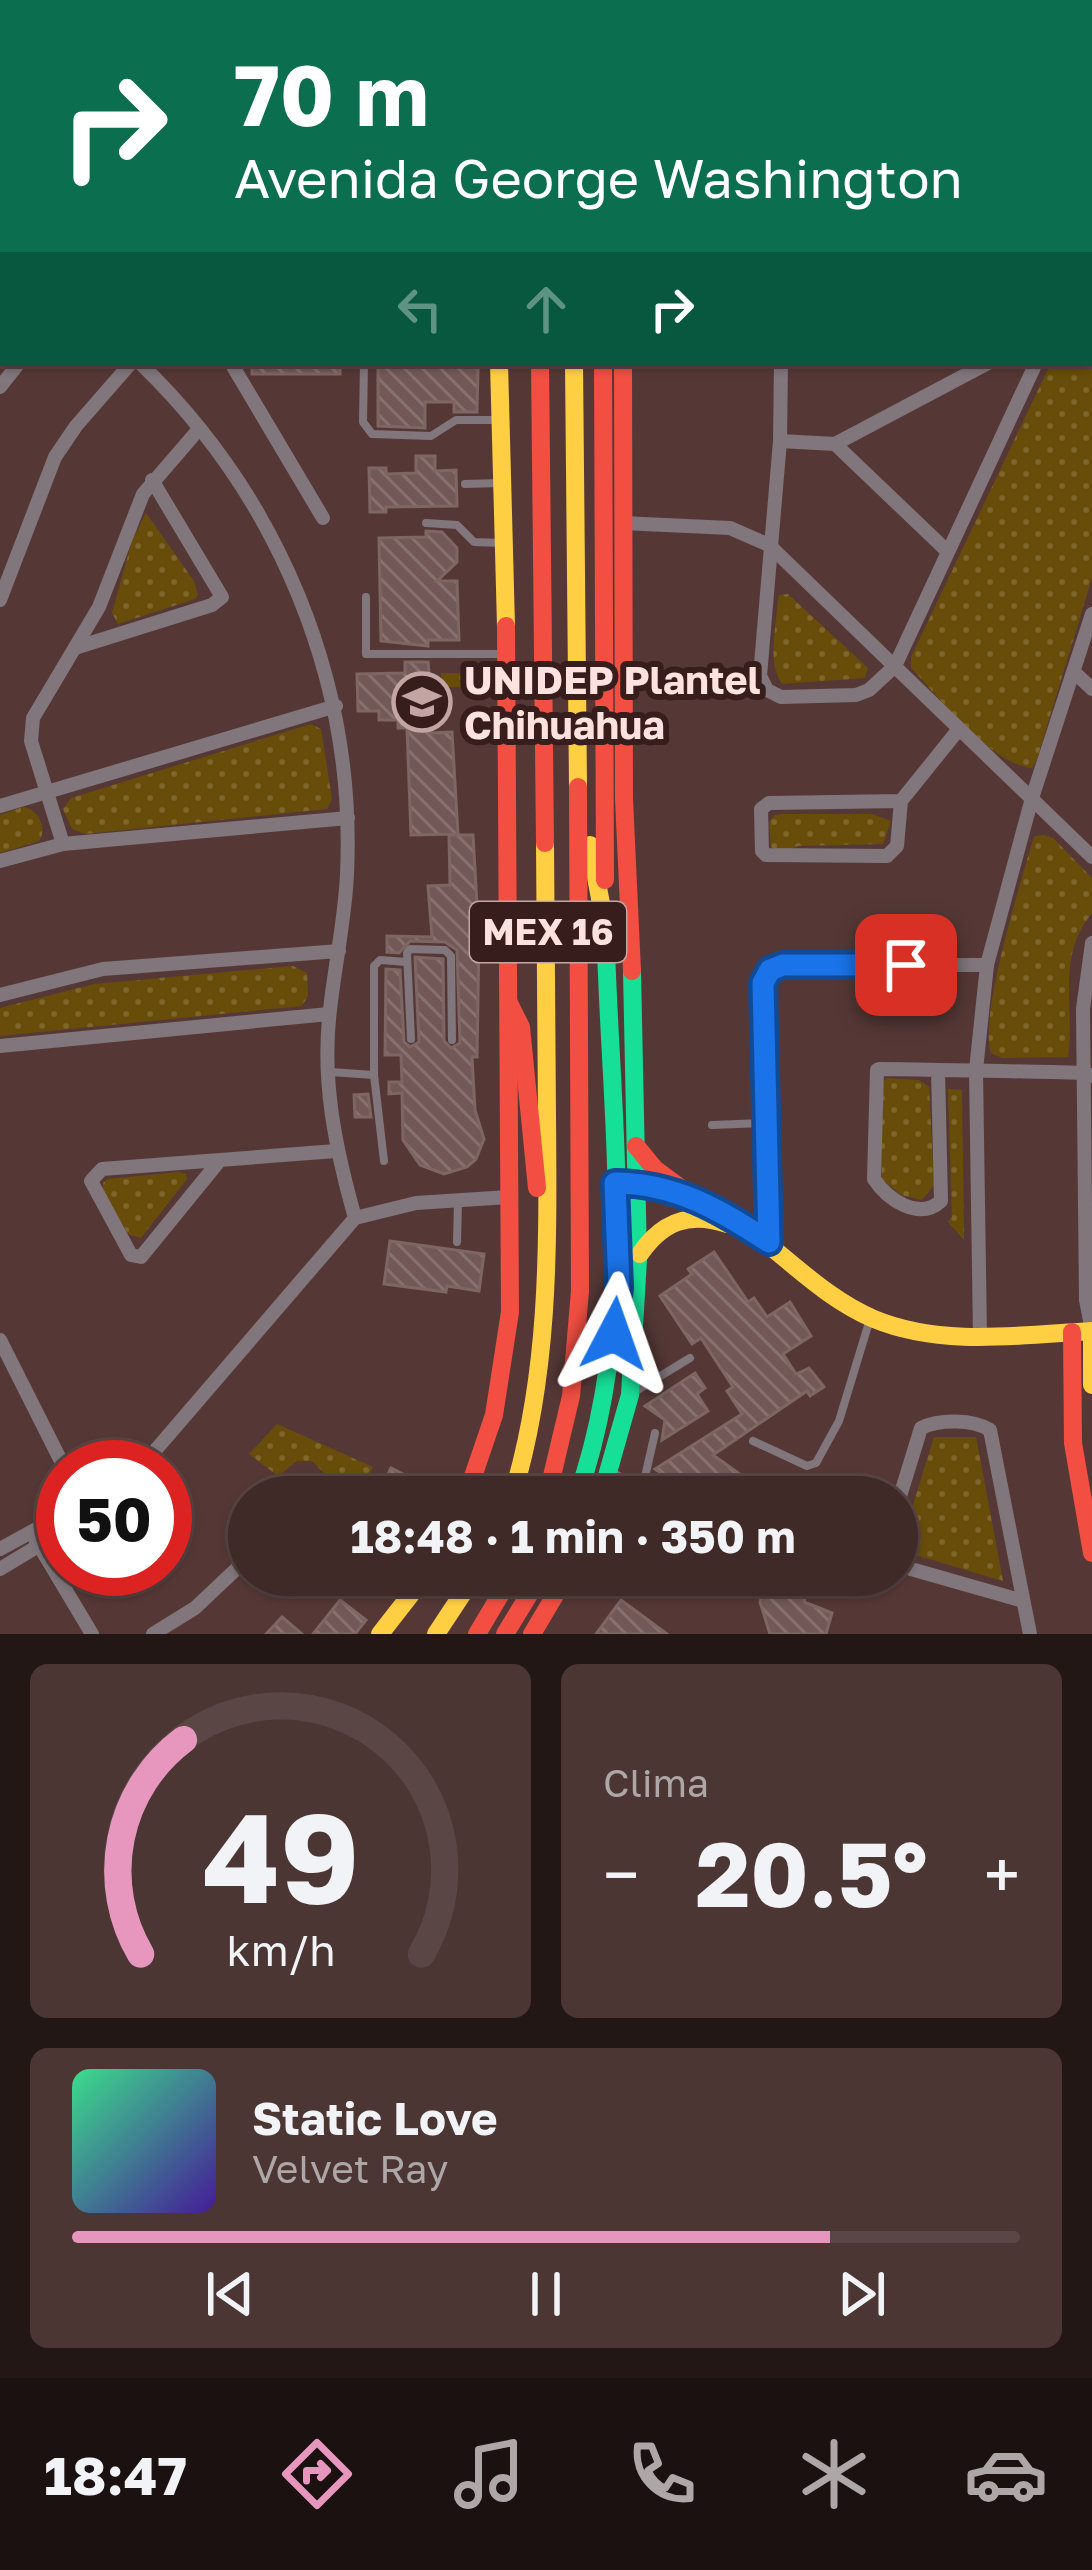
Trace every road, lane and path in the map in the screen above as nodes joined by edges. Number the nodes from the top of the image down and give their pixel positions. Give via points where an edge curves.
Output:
1 (132, 366) edge
2 (138, 366) edge
3 (233, 366) edge
4 (364, 366) edge
5 (500, 366) edge
6 (540, 366) edge
7 (574, 366) edge
8 (590, 366) edge
9 (604, 366) edge
10 (621, 366) edge
11 (781, 366) edge
12 (982, 366) edge
13 (1035, 366) edge
14 (613, 394) junction
15 (501, 420) junction
16 (199, 429) junction
17 (780, 441) junction
18 (835, 444) junction
19 (152, 480) junction
20 (502, 483) junction
21 (465, 484) dead end
22 (575, 505) junction
23 (323, 518) dead end
24 (426, 523) dead end
25 (622, 523) junction
26 (502, 543) junction
27 (769, 545) junction
28 (947, 551) junction
29 (366, 597) dead end
30 (0, 600) edge
31 (1092, 614) edge
32 (78, 647) junction
33 (506, 654) junction
34 (895, 666) junction
35 (1074, 672) junction
36 (1092, 689) edge
37 (336, 706) junction
38 (959, 729) junction
39 (579, 785) junction
40 (45, 792) junction
41 (1031, 798) junction
42 (901, 801) junction
43 (0, 806) edge
44 (348, 818) junction
45 (63, 844) junction
46 (1092, 857) edge
47 (0, 861) edge
48 (605, 925) junction
49 (1092, 943) edge
50 (339, 951) junction
51 (407, 962) junction
52 (988, 965) junction
53 (0, 995) edge
54 (509, 1003) junction
55 (329, 1014) junction
56 (411, 1039) dead end
57 (452, 1040) dead end
58 (0, 1046) edge
59 (938, 1070) junction
60 (976, 1070) junction
61 (328, 1072) junction
62 (374, 1075) junction
63 (1089, 1075) edge
64 (712, 1124) dead end
65 (766, 1124) junction
66 (636, 1146) junction
67 (336, 1151) junction
68 (220, 1160) junction
69 (384, 1161) dead end
70 (615, 1183) junction
71 (637, 1183) junction
72 (508, 1197) junction
73 (458, 1198) junction
74 (702, 1200) junction
75 (548, 1203) junction
76 (355, 1218) junction
77 (457, 1242) dead end
78 (769, 1242) junction
79 (638, 1259) junction
80 (871, 1318) junction
81 (1082, 1332) edge
82 (980, 1336) junction
83 (0, 1340) edge
84 (690, 1358) dead end
85 (1092, 1385) edge
86 (630, 1395) junction
87 (655, 1432) dead end
88 (50, 1440) edge
89 (164, 1440) edge
90 (752, 1441) dead end
91 (611, 1472) junction
92 (473, 1476) edge
93 (519, 1476) edge
94 (553, 1476) edge
95 (585, 1476) edge
96 (610, 1476) edge
97 (906, 1476) edge
98 (36, 1539) joint
99 (0, 1549) edge
100 (1092, 1552) edge
101 (0, 1569) edge
102 (918, 1571) edge
103 (228, 1577) edge
104 (70, 1596) edge
105 (410, 1596) edge
106 (461, 1596) edge
107 (500, 1596) edge
108 (528, 1596) edge
109 (555, 1596) edge
110 (1022, 1600) junction
111 (92, 1634) edge
112 (153, 1634) edge
113 (380, 1634) edge
114 (436, 1634) edge
115 (477, 1634) edge
116 (505, 1634) edge
117 (532, 1634) edge
118 (1030, 1634) edge

1 - 30 street via 55,457
2 - 16 street
3 - 23 street
4 - 15 lane via 363,422 372,434 431,436 456,420
5 - 15 main road
6 - 75 main road, MEX 16
7 - 22 main road, MEX 16
8 - 22 main road
9 - 14 main road
10 - 14 main road
11 - 17 street
12 - 18 street
13 - 28 street
14 - 25 main road
14 - 48 main road
15 - 20 main road
16 - 19 street
16 - 37 street via 261,514
17 - 18 street
17 - 27 street
18 - 28 street
19 - 32 street
19 - 32 street via 222,596
20 - 21 lane
20 - 26 main road
22 - 39 main road, MEX 16
24 - 26 lane via 457,525 474,542
25 - 27 street via 730,528
25 - 66 main road
26 - 33 main road
27 - 34 street
27 - 34 street via 760,676 767,690 781,697 856,695
28 - 34 street
29 - 33 lane via 366,654
31 - 35 street
32 - 40 street via 32,718
33 - 54 main road
34 - 38 street
35 - 36 street
35 - 41 street
37 - 40 street
37 - 44 street
38 - 41 street
38 - 42 street
39 - 48 main road
39 - 94 main road, MEX 16 via 577,1321 567,1430
40 - 43 street
40 - 45 street
41 - 46 street
41 - 52 street
42 - 42 street via 769,803 761,809 762,851 886,856 897,846
44 - 45 street
44 - 50 street
45 - 47 street
48 - 70 main road
49 - 63 street via 1083,1009
50 - 53 street via 103,969
50 - 55 street
51 - 56 lane
51 - 57 lane via 410,949 450,953
51 - 62 lane via 374,966
52 - 60 street
52 - 65 street via 770,970 763,983
54 - 72 main road
54 - 75 main road via 521,1027 533,1173
55 - 58 street
55 - 61 street
59 - 59 street via 879,1069 874,1076 874,1180 911,1208 941,1201
59 - 60 street
60 - 63 street
60 - 82 street
61 - 62 lane
61 - 67 street
62 - 69 lane
63 - 81 street
64 - 65 lane
65 - 78 street
66 - 71 main road
66 - 74 main road
67 - 68 street
67 - 76 street
68 - 68 street via 102,1169 91,1180 130,1255 141,1257
70 - 71 main road
70 - 95 main road via 619,1287 610,1380
71 - 74 main road
71 - 79 main road
72 - 73 street
72 - 92 main road via 506,1359
73 - 76 street
73 - 77 lane
74 - 78 main road
75 - 93 main road, MEX 16 via 545,1316
76 - 89 street
78 - 79 main road via 690,1216 663,1226
78 - 80 main road
79 - 86 main road
80 - 82 main road
80 - 90 lane via 838,1424 816,1463
81 - 82 main road
81 - 85 main road
81 - 100 main road via 1068,1370
83 - 88 street
84 - 86 lane
86 - 91 main road
87 - 91 lane via 642,1490
91 - 96 main road
97 - 110 street via 921,1428 990,1430
98 - 99 street
98 - 101 street
102 - 110 street
103 - 112 street
104 - 111 street
105 - 113 main road
106 - 114 main road
107 - 115 main road
108 - 116 main road
109 - 117 main road
110 - 118 street

